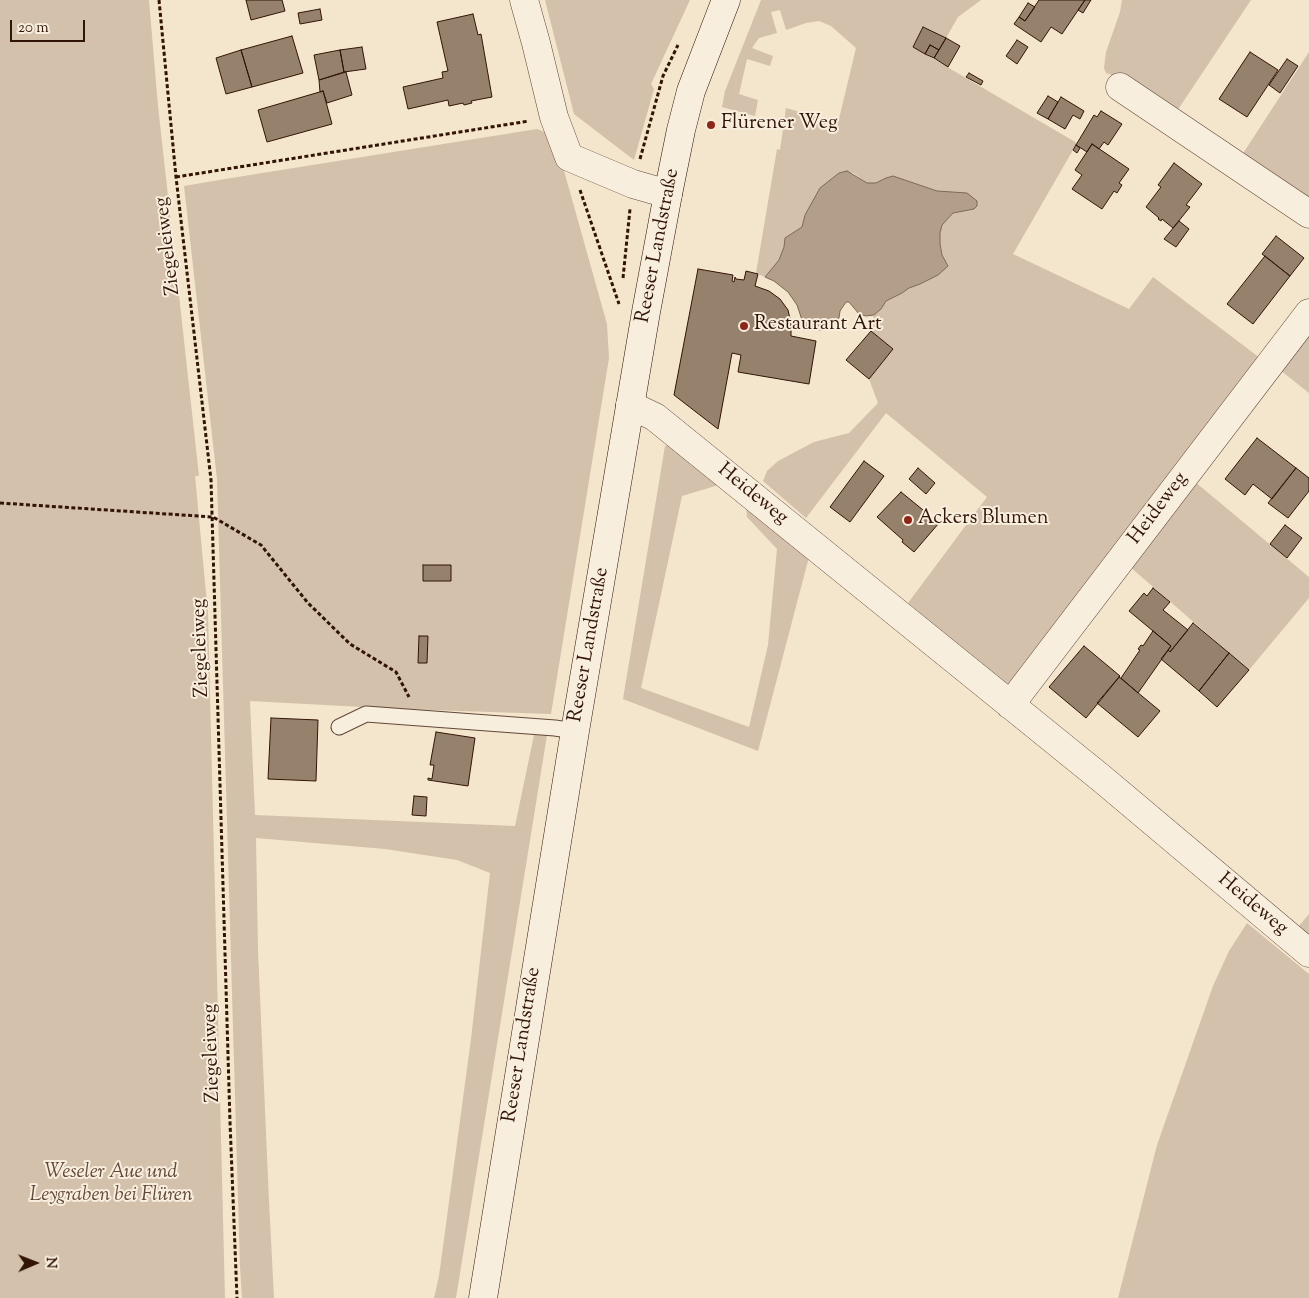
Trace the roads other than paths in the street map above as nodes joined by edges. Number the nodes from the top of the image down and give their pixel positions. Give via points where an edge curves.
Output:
1 (524, 0) edge
2 (726, 0) edge
3 (1120, 88) dead end
4 (668, 194) junction
5 (1309, 214) edge
6 (1309, 313) edge
7 (630, 405) junction
8 (1010, 705) junction
9 (339, 727) dead end
10 (575, 731) junction
11 (1309, 953) edge
12 (482, 1298) edge

1 - 4 street via 554,117 569,156 633,184
2 - 4 street, Reeser Landstraße via 691,91
3 - 5 street
4 - 7 street, Reeser Landstraße
6 - 8 street, Heideweg
7 - 8 street, Heideweg via 655,416
7 - 10 street, Reeser Landstraße
8 - 11 street, Heideweg
9 - 10 lane via 366,714
10 - 12 street, Reeser Landstraße

